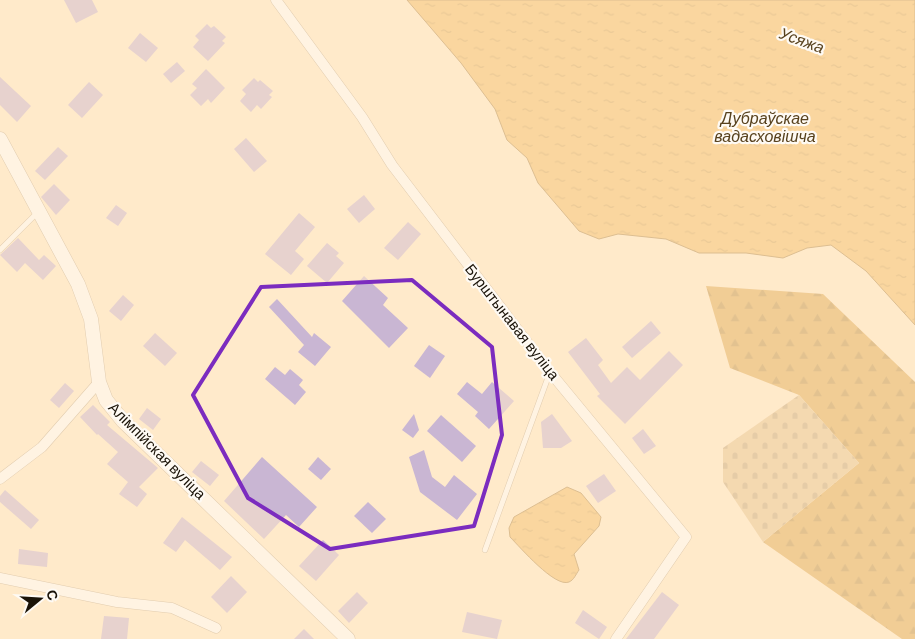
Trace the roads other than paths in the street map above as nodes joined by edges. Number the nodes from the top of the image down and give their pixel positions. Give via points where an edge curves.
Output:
1 (276, 0) edge
2 (0, 138) edge
3 (40, 210) junction
4 (0, 250) edge
5 (550, 372) junction
6 (99, 382) junction
7 (0, 478) edge
8 (486, 550) dead end
9 (0, 578) edge
10 (216, 628) dead end
11 (348, 639) edge
12 (616, 639) edge

1 - 5 street, Бурштынавая вуліца via 362,117 392,165
2 - 3 street, Алімпійская вуліца
3 - 4 lane
3 - 6 street, Алімпійская вуліца via 78,284 91,319
5 - 8 lane
5 - 12 street, Бурштынавая вуліца via 686,537
6 - 7 street via 42,447
6 - 11 street, Алімпійская вуліца via 106,400 123,421
9 - 10 street via 118,602 172,608

